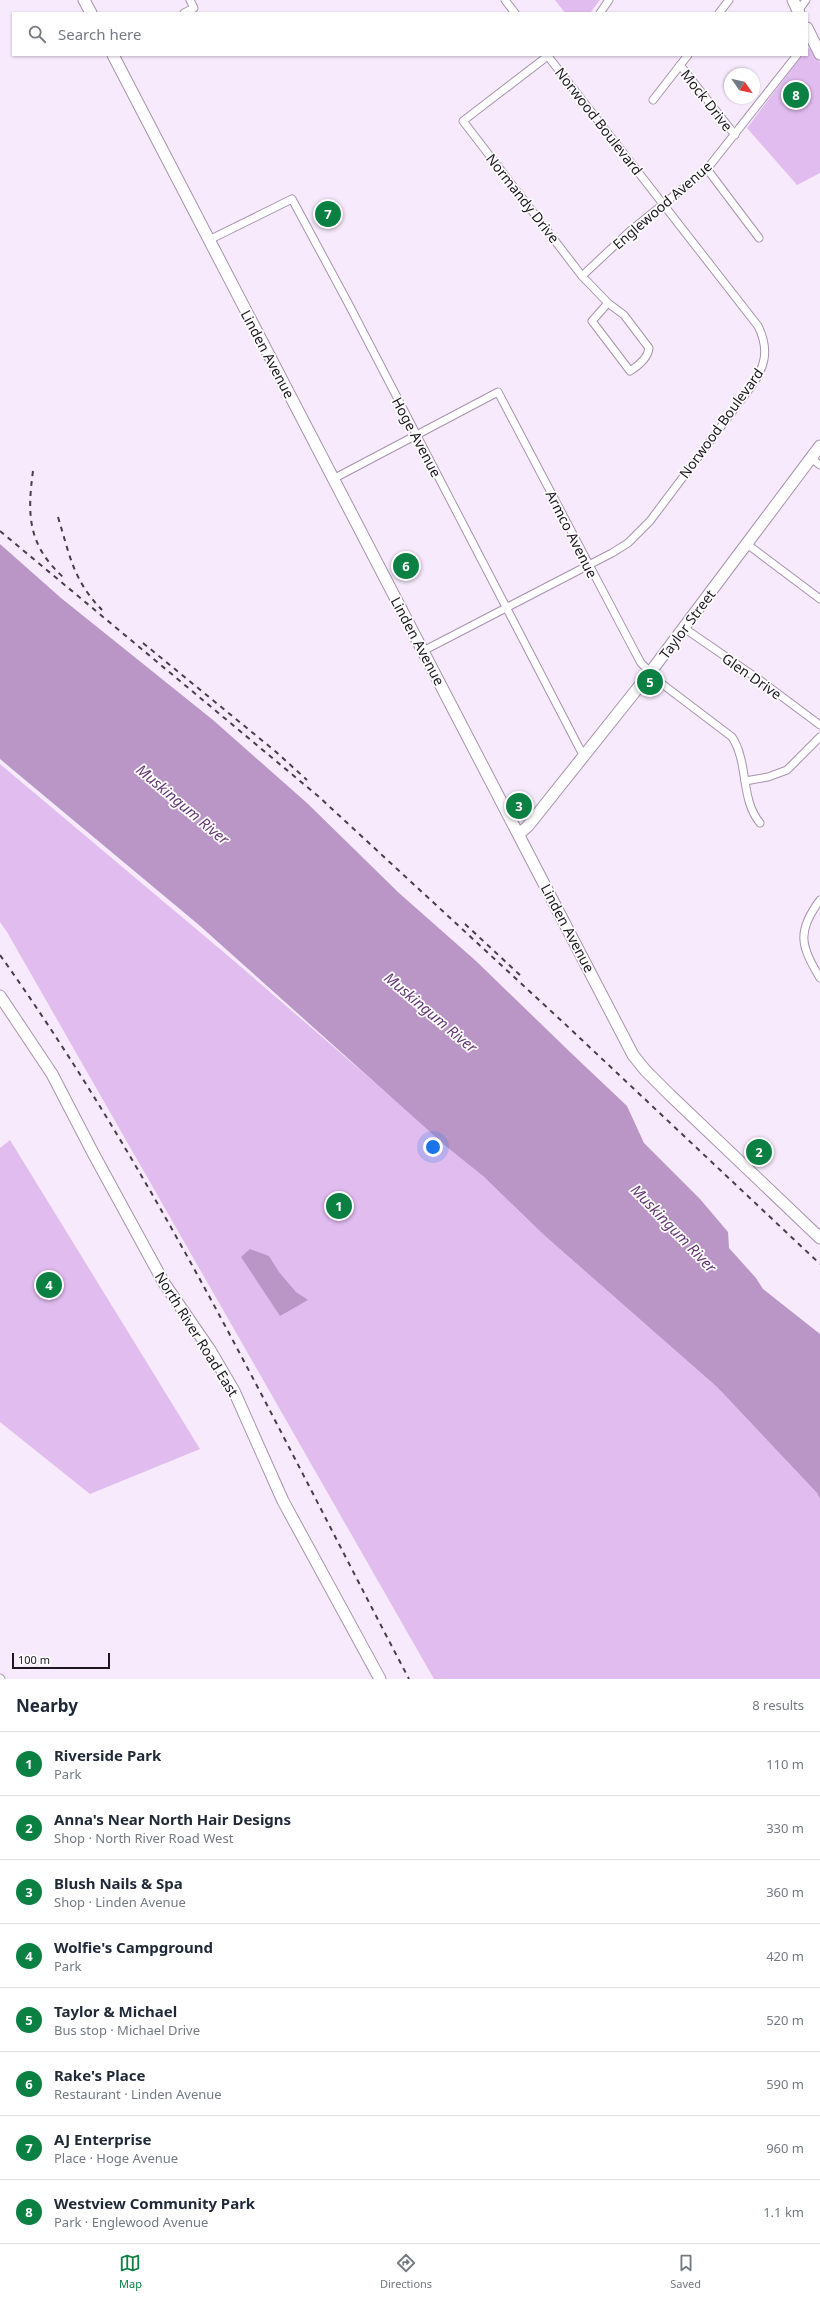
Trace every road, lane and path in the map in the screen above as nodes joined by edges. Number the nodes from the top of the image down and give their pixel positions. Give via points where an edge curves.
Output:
1 (84, 0) edge
2 (190, 0) edge
3 (505, 0) edge
4 (609, 0) edge
5 (729, 0) edge
6 (793, 0) edge
7 (806, 0) edge
8 (90, 12) edge
9 (186, 12) edge
10 (514, 12) edge
11 (601, 12) edge
12 (721, 12) edge
13 (799, 12) edge
14 (808, 36) edge
15 (820, 54) edge
16 (114, 56) edge
17 (547, 56) edge
18 (549, 56) edge
19 (687, 56) edge
20 (796, 56) edge
21 (680, 65) junction
22 (653, 100) dead end
23 (735, 135) junction
24 (706, 169) junction
25 (662, 203) junction
26 (759, 238) dead end
27 (209, 240) junction
28 (582, 276) junction
29 (608, 303) junction
30 (416, 435) junction
31 (820, 446) edge
32 (811, 458) junction
33 (820, 465) edge
34 (333, 479) junction
35 (748, 544) junction
36 (588, 566) junction
37 (820, 599) edge
38 (507, 609) junction
39 (684, 628) junction
40 (423, 651) junction
41 (649, 673) junction
42 (820, 725) edge
43 (820, 737) edge
44 (584, 757) junction
45 (745, 781) junction
46 (760, 823) dead end
47 (519, 834) junction
48 (820, 900) edge
49 (820, 978) edge
50 (0, 996) edge
51 (820, 1238) edge
52 (380, 1679) edge

1 - 8 street
2 - 9 street via 194,8
3 - 10 street
4 - 11 street
5 - 12 street
6 - 13 street
7 - 13 street
14 - 15 street
16 - 27 street, Linden Avenue
17 - 28 street, Normandy Drive via 463,121
18 - 25 street, Norwood Boulevard
19 - 21 street
20 - 23 street, Englewood Avenue
21 - 22 street
21 - 23 street, Mock Drive
23 - 24 street, Englewood Avenue
24 - 25 street, Englewood Avenue
24 - 26 street
25 - 28 street, Englewood Avenue
25 - 36 street, Norwood Boulevard via 758,326 766,356 760,374 650,521 628,543
27 - 30 street, Hoge Avenue via 292,199
27 - 34 street, Linden Avenue
28 - 29 street, Normandy Drive
29 - 29 street, Normandy Drive via 592,321 630,371 637,367 649,348 624,315
30 - 34 street
30 - 36 street, Armco Avenue via 498,392
30 - 38 street, Hoge Avenue
31 - 32 street, Taylor Street
32 - 33 street
32 - 35 street, Taylor Street
34 - 40 street, Linden Avenue
35 - 37 street
35 - 39 street, Taylor Street
36 - 38 street, Norwood Boulevard
36 - 41 street, Armco Avenue
38 - 40 street, Norwood Boulevard
38 - 44 street, Hoge Avenue
39 - 41 street, Taylor Street
39 - 42 street, Glen Drive
40 - 47 street, Linden Avenue
41 - 44 street, Taylor Street
41 - 45 street, Armco Avenue via 732,737 738,750
43 - 45 street via 796,763 783,772
44 - 47 street, Taylor Street
45 - 46 street, Armco Avenue via 752,812
47 - 51 street, Linden Avenue via 636,1058 670,1095
48 - 49 street via 805,925 803,938 807,956
50 - 52 street, North River Road East via 52,1074 92,1153 164,1283 231,1386 283,1501

